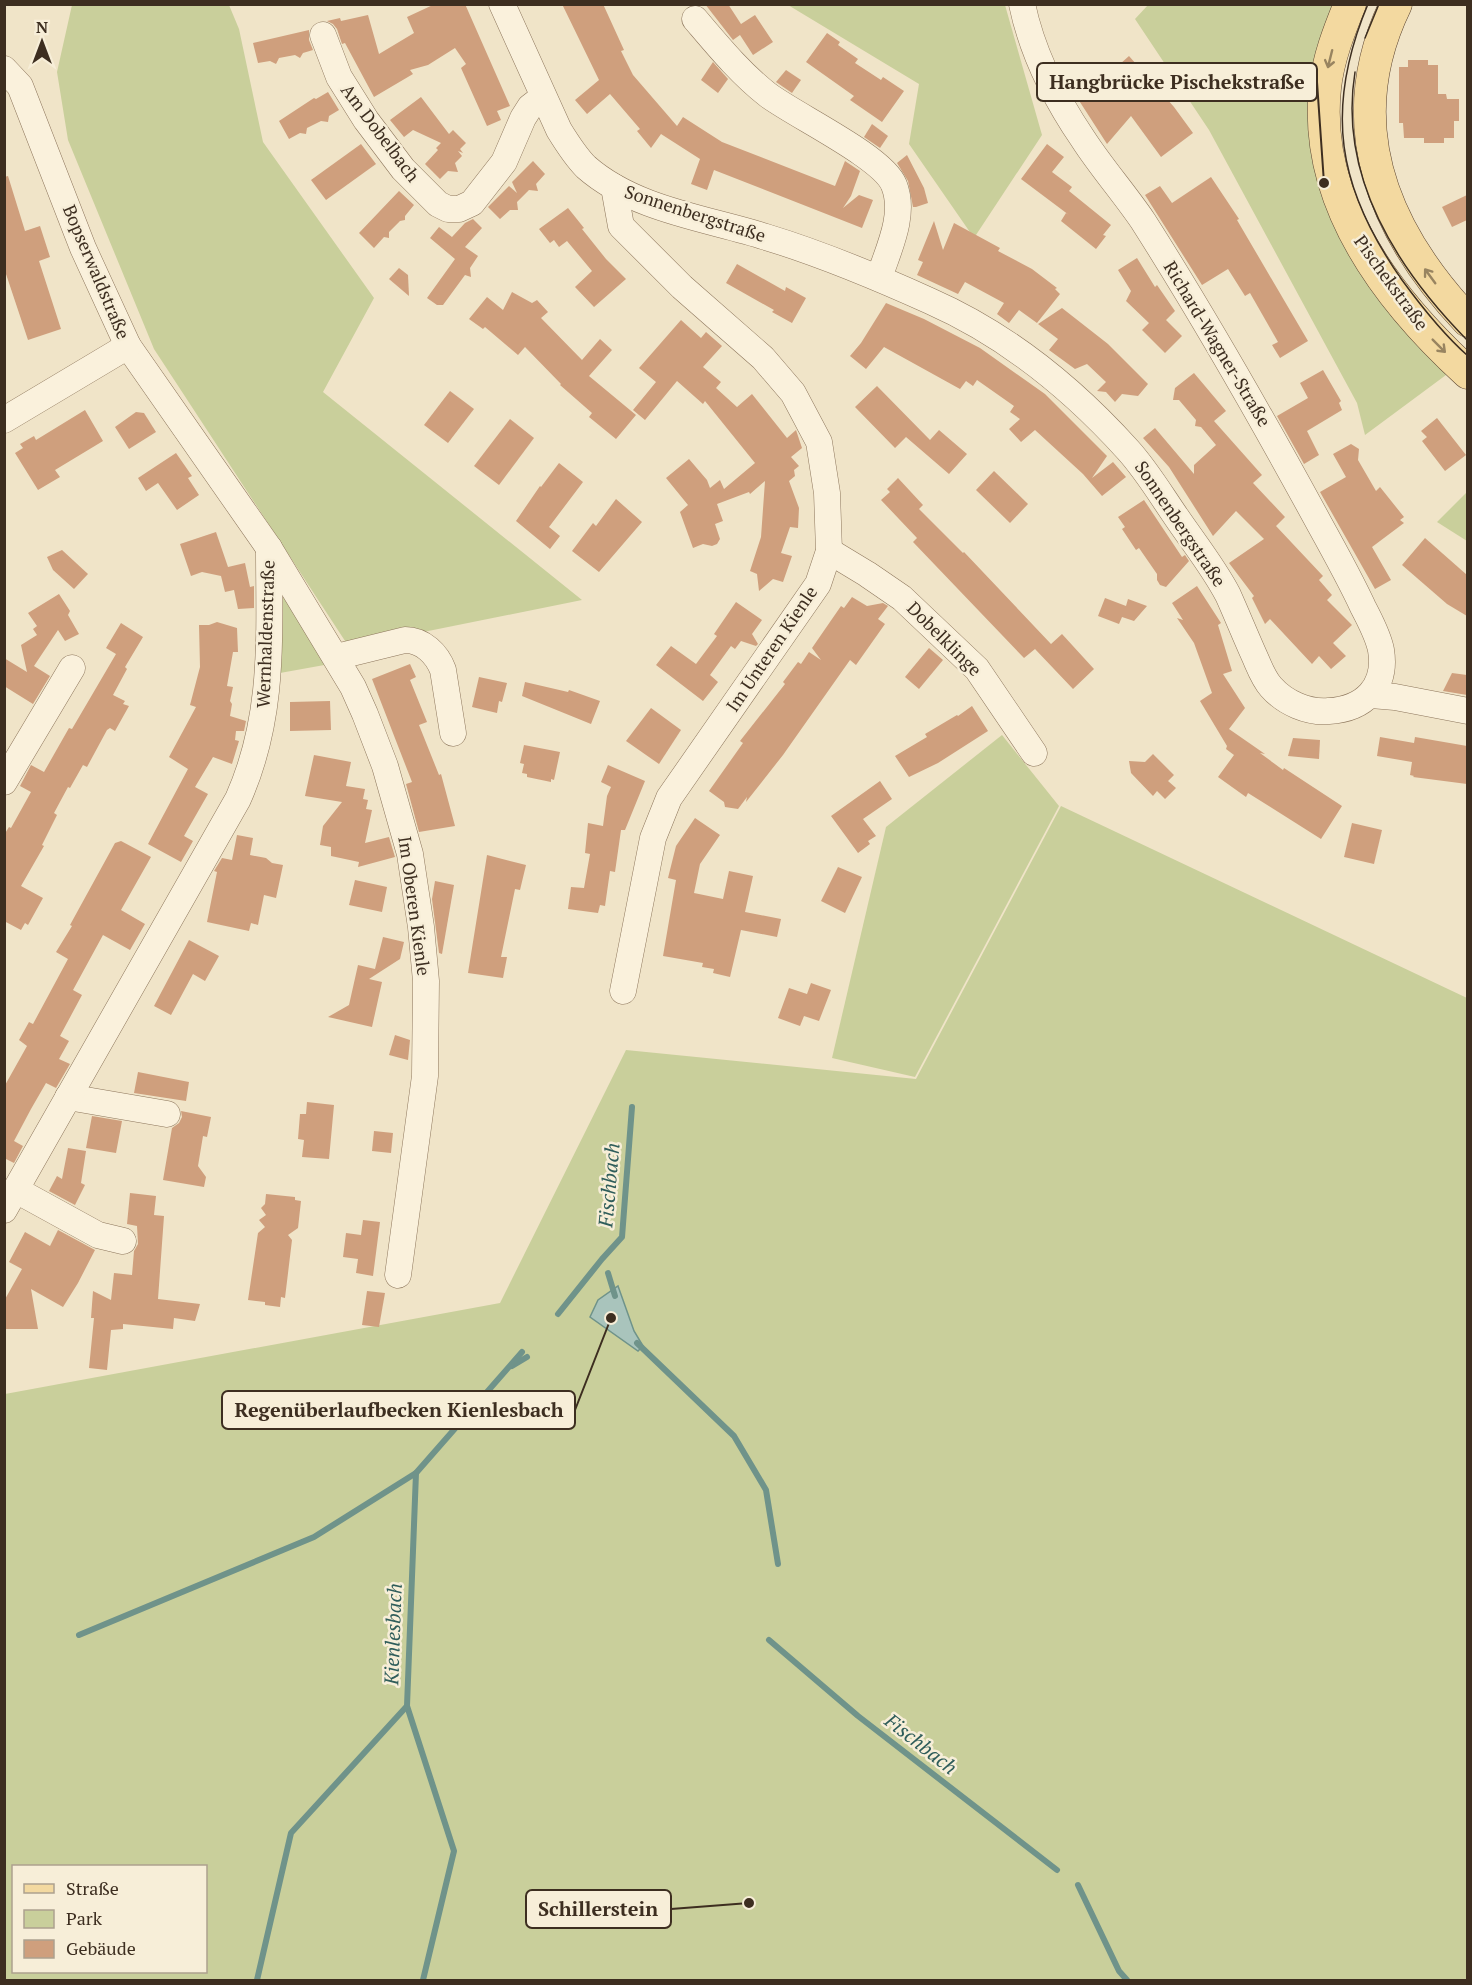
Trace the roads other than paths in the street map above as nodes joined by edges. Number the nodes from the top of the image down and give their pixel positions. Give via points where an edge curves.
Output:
1 (502, 4) edge
2 (1022, 4) edge
3 (1350, 4) edge
4 (1396, 4) edge
5 (695, 19) dead end
6 (322, 35) dead end
7 (4, 69) edge
8 (543, 97) junction
9 (614, 187) junction
10 (879, 278) junction
11 (1467, 321) edge
12 (128, 346) junction
13 (1467, 373) edge
14 (4, 420) edge
15 (269, 548) junction
16 (828, 551) junction
17 (336, 657) junction
18 (72, 668) dead end
19 (1371, 695) junction
20 (1467, 711) edge
21 (453, 733) dead end
22 (1034, 753) dead end
23 (4, 782) edge
24 (623, 991) dead end
25 (68, 1097) junction
26 (167, 1114) dead end
27 (10, 1200) edge
28 (123, 1241) dead end
29 (398, 1275) dead end

1 - 8 street, Sonnenbergstraße
2 - 19 street, Richard-Wagner-Straße via 1028,31 1051,85 1082,138 1140,217 1250,396 1350,580 1381,651 1382,662
3 -> 13 main road, Pischekstraße via 1334,45 1325,88 1325,138 1339,198 1357,239 1380,275 1415,320
11 -> 4 main road, Pischekstraße via 1417,259 1392,215 1378,175 1371,131 1372,82 1382,38
5 - 10 street via 754,83 862,153 888,175 894,186 897,219
6 - 8 street, Am Dobelbach via 339,77 366,120 403,169 438,204 448,208 459,209 472,203 504,162 530,107
7 - 12 street, Bopserwaldstraße via 20,86 83,248
8 - 9 street, Sonnenbergstraße via 578,159
9 - 10 street, Sonnenbergstraße via 655,205 769,238
9 - 16 street, Im Unteren Kienle via 621,226 682,287 764,358 793,393 819,442 827,493
10 - 19 street, Sonnenbergstraße via 997,336 1045,370 1104,423 1149,477 1218,578 1263,676 1276,692 1300,707 1320,711 1350,708
12 - 14 street, Bopserwaldstraße
12 - 15 street, Wernhaldenstraße
15 - 17 street, Im Oberen Kienle
15 - 25 street, Wernhaldenstraße via 266,703 247,778
16 - 22 street, Dobelklinge via 902,598 977,669
16 - 24 street, Im Unteren Kienle via 818,584 669,798 653,838
17 - 21 street via 405,640 423,645 443,670
17 - 29 street, Im Oberen Kienle via 365,714 385,766 410,854 421,927 426,981 425,1076
18 - 23 street
19 - 20 street
25 - 26 street
25 - 27 street, Wernhaldenstraße
27 - 28 street, Wernhaldenstraße

